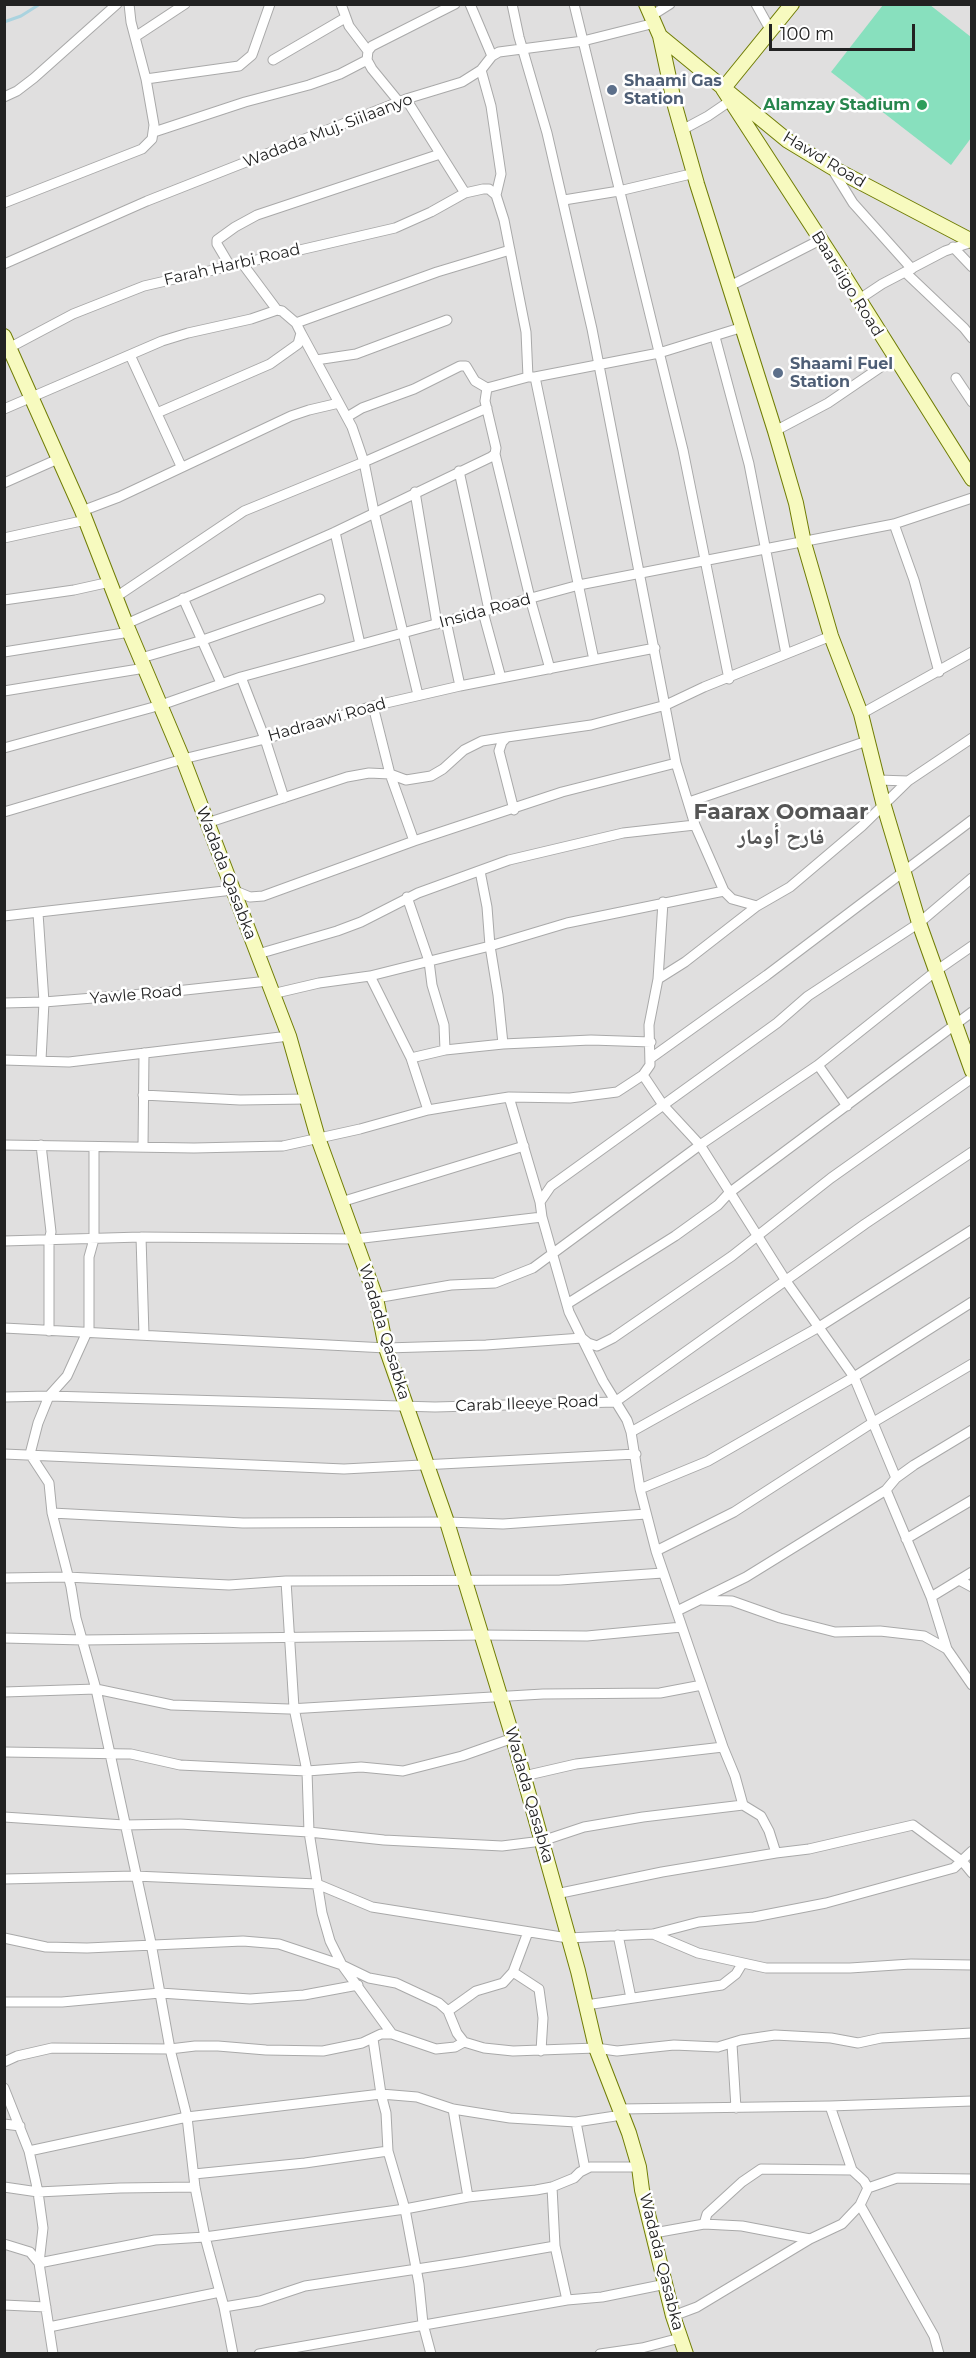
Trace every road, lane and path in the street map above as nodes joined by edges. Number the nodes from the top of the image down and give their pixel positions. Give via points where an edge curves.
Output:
1 (117, 4) edge
2 (129, 4) edge
3 (185, 4) edge
4 (270, 4) edge
5 (341, 4) edge
6 (455, 4) edge
7 (471, 4) edge
8 (512, 4) edge
9 (574, 4) edge
10 (670, 4) edge
11 (756, 4) edge
12 (792, 4) edge
13 (345, 18) junction
14 (653, 20) edge
15 (771, 31) junction
16 (135, 37) junction
17 (583, 41) junction
18 (524, 50) junction
19 (368, 56) junction
20 (492, 56) junction
21 (273, 60) dead end
22 (481, 70) junction
23 (146, 79) junction
24 (726, 95) junction
25 (4, 97) edge
26 (403, 101) junction
27 (682, 130) junction
28 (154, 132) junction
29 (440, 154) junction
30 (831, 167) junction
31 (695, 173) junction
32 (619, 191) junction
33 (465, 193) junction
34 (496, 195) junction
35 (564, 200) junction
36 (4, 203) edge
37 (820, 240) junction
38 (972, 242) edge
39 (953, 247) junction
40 (510, 250) junction
41 (242, 263) junction
42 (4, 264) edge
43 (230, 266) junction
44 (972, 267) edge
45 (908, 270) junction
46 (730, 286) junction
47 (858, 300) junction
48 (277, 310) junction
49 (447, 320) dead end
50 (296, 323) junction
51 (743, 327) junction
52 (301, 333) junction
53 (715, 337) junction
54 (972, 338) edge
55 (6, 345) edge
56 (659, 353) junction
57 (130, 355) junction
58 (894, 358) junction
59 (316, 360) junction
60 (598, 365) junction
61 (532, 377) junction
62 (956, 378) dead end
63 (487, 388) junction
64 (32, 397) junction
65 (972, 402) edge
66 (339, 403) junction
67 (487, 408) junction
68 (4, 409) edge
69 (157, 413) junction
70 (346, 417) junction
71 (775, 431) junction
72 (495, 454) junction
73 (58, 459) junction
74 (364, 462) junction
75 (181, 466) junction
76 (459, 471) junction
77 (972, 479) edge
78 (4, 483) edge
79 (415, 492) junction
80 (972, 498) edge
81 (374, 512) junction
82 (84, 516) junction
83 (894, 524) junction
84 (335, 532) junction
85 (4, 538) edge
86 (804, 543) junction
87 (766, 550) junction
88 (704, 561) junction
89 (640, 572) junction
90 (110, 582) junction
91 (579, 585) junction
92 (116, 597) junction
93 (183, 598) junction
94 (530, 598) junction
95 (320, 599) dead end
96 (4, 600) edge
97 (486, 611) junction
98 (441, 623) junction
99 (128, 628) junction
100 (403, 634) junction
101 (831, 636) junction
102 (203, 640) junction
103 (360, 644) junction
104 (655, 648) junction
105 (4, 652) edge
106 (972, 652) edge
107 (786, 654) junction
108 (594, 660) junction
109 (143, 663) junction
110 (550, 669) junction
111 (939, 672) junction
112 (241, 677) junction
113 (501, 678) junction
114 (729, 679) junction
115 (221, 683) junction
116 (460, 686) junction
117 (4, 691) edge
118 (418, 695) junction
119 (161, 705) junction
120 (666, 705) junction
121 (373, 706) junction
122 (861, 714) junction
123 (507, 737) junction
124 (972, 738) edge
125 (266, 739) junction
126 (867, 741) junction
127 (4, 748) edge
128 (183, 759) junction
129 (676, 763) junction
130 (390, 774) junction
131 (878, 780) junction
132 (908, 781) junction
133 (284, 798) junction
134 (689, 802) junction
135 (884, 806) junction
136 (514, 810) junction
137 (4, 812) edge
138 (972, 820) edge
139 (207, 823) junction
140 (695, 825) junction
141 (414, 841) junction
142 (480, 872) junction
143 (904, 873) junction
144 (972, 878) edge
145 (233, 890) junction
146 (724, 891) junction
147 (407, 897) junction
148 (663, 902) junction
149 (757, 906) junction
150 (38, 913) junction
151 (4, 916) edge
152 (919, 923) junction
153 (490, 946) junction
154 (972, 946) edge
155 (258, 954) junction
156 (429, 961) junction
157 (936, 971) junction
158 (370, 976) junction
159 (658, 979) junction
160 (270, 988) junction
161 (44, 1002) junction
162 (4, 1003) edge
163 (972, 1011) edge
164 (956, 1023) junction
165 (289, 1036) junction
166 (651, 1042) junction
167 (503, 1044) junction
168 (445, 1050) junction
169 (144, 1053) junction
170 (411, 1058) junction
171 (651, 1058) junction
172 (4, 1060) edge
173 (41, 1060) junction
174 (818, 1065) junction
175 (972, 1071) edge
176 (643, 1075) junction
177 (972, 1078) edge
178 (143, 1095) junction
179 (509, 1097) junction
180 (307, 1100) junction
181 (663, 1105) junction
182 (848, 1106) junction
183 (428, 1110) junction
184 (318, 1138) junction
185 (700, 1144) junction
186 (4, 1145) edge
187 (41, 1145) junction
188 (524, 1146) junction
189 (142, 1147) junction
190 (94, 1148) junction
191 (972, 1152) edge
192 (729, 1193) junction
193 (341, 1202) junction
194 (540, 1202) junction
195 (542, 1217) junction
196 (972, 1230) edge
197 (757, 1236) junction
198 (141, 1237) junction
199 (94, 1239) junction
200 (355, 1239) junction
201 (49, 1240) junction
202 (4, 1241) edge
203 (553, 1254) junction
204 (786, 1281) junction
205 (376, 1298) junction
206 (972, 1302) edge
207 (567, 1304) junction
208 (819, 1327) junction
209 (4, 1328) edge
210 (49, 1330) junction
211 (88, 1332) junction
212 (144, 1335) junction
213 (582, 1338) junction
214 (386, 1348) junction
215 (972, 1364) edge
216 (855, 1377) junction
217 (49, 1396) junction
218 (4, 1397) edge
219 (615, 1402) junction
220 (406, 1405) junction
221 (872, 1423) junction
222 (972, 1430) edge
223 (631, 1432) junction
224 (4, 1454) edge
225 (30, 1454) junction
226 (636, 1454) junction
227 (426, 1465) junction
228 (896, 1478) junction
229 (640, 1489) junction
230 (886, 1490) junction
231 (972, 1500) edge
232 (52, 1513) junction
233 (646, 1514) junction
234 (447, 1522) junction
235 (906, 1539) junction
236 (656, 1551) junction
237 (972, 1572) edge
238 (663, 1573) junction
239 (67, 1577) junction
240 (4, 1578) edge
241 (464, 1579) junction
242 (959, 1580) junction
243 (286, 1581) junction
244 (972, 1587) edge
245 (931, 1598) junction
246 (700, 1599) junction
247 (677, 1611) junction
248 (682, 1627) junction
249 (481, 1635) junction
250 (4, 1638) edge
251 (289, 1638) junction
252 (83, 1640) junction
253 (947, 1649) junction
254 (702, 1685) junction
255 (972, 1685) edge
256 (96, 1689) junction
257 (4, 1692) edge
258 (500, 1696) junction
259 (294, 1708) junction
260 (513, 1738) junction
261 (723, 1747) junction
262 (4, 1752) edge
263 (109, 1753) junction
264 (307, 1771) junction
265 (524, 1776) junction
266 (743, 1805) junction
267 (4, 1817) edge
268 (124, 1825) junction
269 (309, 1832) junction
270 (542, 1841) junction
271 (972, 1851) edge
272 (776, 1853) junction
273 (963, 1862) junction
274 (972, 1873) edge
275 (135, 1876) junction
276 (4, 1879) edge
277 (317, 1884) junction
278 (556, 1894) junction
279 (528, 1932) junction
280 (653, 1934) junction
281 (618, 1935) junction
282 (4, 1938) edge
283 (568, 1938) junction
284 (151, 1943) junction
285 (742, 1964) junction
286 (342, 1965) junction
287 (972, 1965) edge
288 (513, 1972) junction
289 (358, 1985) junction
290 (160, 1993) junction
291 (631, 1998) junction
292 (4, 2002) edge
293 (586, 2005) junction
294 (448, 2011) junction
295 (972, 2033) edge
296 (392, 2034) junction
297 (373, 2039) junction
298 (464, 2042) junction
299 (732, 2044) junction
300 (596, 2048) junction
301 (170, 2049) junction
302 (541, 2051) junction
303 (4, 2062) edge
304 (4, 2088) edge
305 (381, 2094) junction
306 (972, 2101) edge
307 (830, 2106) junction
308 (736, 2108) junction
309 (453, 2109) junction
310 (621, 2112) junction
311 (187, 2117) junction
312 (576, 2122) junction
313 (4, 2124) edge
314 (20, 2126) junction
315 (29, 2151) junction
316 (388, 2151) junction
317 (639, 2167) junction
318 (585, 2169) junction
319 (852, 2170) junction
320 (194, 2174) junction
321 (972, 2179) edge
322 (4, 2187) edge
323 (195, 2187) junction
324 (552, 2187) junction
325 (868, 2188) junction
326 (38, 2192) junction
327 (468, 2197) junction
328 (860, 2205) junction
329 (405, 2209) junction
330 (704, 2224) junction
331 (654, 2233) junction
332 (205, 2237) junction
333 (810, 2239) junction
334 (4, 2244) edge
335 (555, 2246) junction
336 (39, 2263) junction
337 (416, 2269) junction
338 (666, 2284) junction
339 (220, 2292) junction
340 (567, 2300) junction
341 (4, 2305) edge
342 (46, 2307) junction
343 (225, 2307) junction
344 (673, 2316) junction
345 (423, 2324) junction
346 (49, 2327) junction
347 (680, 2338) junction
348 (53, 2354) edge
349 (233, 2354) edge
350 (259, 2354) edge
351 (431, 2354) edge
352 (600, 2354) edge
353 (686, 2354) edge
354 (939, 2354) edge

1 - 25 street via 33,78
2 - 16 street
3 - 16 street
4 - 23 street via 252,55 239,66
5 - 13 street
6 - 19 street via 372,46
7 - 20 street
8 - 18 street
9 - 17 street
10 - 14 street
11 - 15 street
12 - 15 street
13 - 19 street
13 - 21 street
14 - 17 street
14 - 24 street, Hawd Road
14 - 27 street
15 - 24 street
16 - 23 street
17 - 18 street
17 - 32 street
18 - 20 street
18 - 35 street
19 - 26 street via 380,81
19 - 28 street via 340,74
20 - 22 street, Wadada Muj. Siilaanyo
22 - 26 street, Wadada Muj. Siilaanyo via 462,82
22 - 34 street via 491,106 501,174
23 - 28 street
24 - 27 street via 708,116
24 - 30 street, Hawd Road
24 - 37 street, Baarsiigo Road
26 - 29 street
26 - 42 street, Wadada Muj. Siilaanyo via 147,201
27 - 31 street
28 - 36 street via 141,149
29 - 33 street
29 - 43 street via 257,215 235,226 217,240
30 - 38 street, Hawd Road
30 - 45 street via 853,203
31 - 32 street
31 - 46 street
32 - 35 street
32 - 56 street
33 - 34 street via 489,189
33 - 41 street, Farah Harbi Road via 395,228
34 - 40 street
35 - 60 street
37 - 46 street
37 - 47 street, Baarsiigo Road
38 - 39 street
39 - 44 street
39 - 45 street
40 - 50 street
40 - 61 street
41 - 43 street, Farah Harbi Road
41 - 48 street
43 - 55 street, Farah Harbi Road via 144,286
45 - 47 street
45 - 54 street
46 - 51 street
47 - 58 street, Baarsiigo Road
48 - 50 street
48 - 57 street via 179,335
49 - 59 street via 356,354
50 - 52 street
51 - 53 street
51 - 71 street
52 - 59 street
52 - 69 street via 298,344 270,364
53 - 56 street
53 - 87 street via 749,464
55 - 64 street, Wadada Qasabka
56 - 60 street
56 - 88 street
57 - 64 street
57 - 69 street
58 - 71 street via 828,403
58 - 77 street, Baarsiigo Road
59 - 66 street
60 - 61 street
60 - 89 street
61 - 63 street
61 - 91 street
62 - 65 street
63 - 67 street
63 - 70 street via 479,385 463,366
64 - 68 street
64 - 73 street, Wadada Qasabka
66 - 70 street
66 - 75 street via 291,416
67 - 72 street
67 - 74 street
69 - 75 street
70 - 74 street
71 - 86 street
72 - 76 street
72 - 94 street
73 - 78 street
73 - 82 street, Wadada Qasabka
74 - 81 street
74 - 92 street via 244,511
75 - 82 street
76 - 79 street
76 - 97 street
79 - 81 street
79 - 98 street
80 - 83 street, Insida Road
81 - 84 street
81 - 100 street
82 - 85 street
82 - 90 street, Wadada Qasabka
83 - 86 street, Insida Road
83 - 111 street
84 - 93 street
84 - 103 street
86 - 87 street, Insida Road
86 - 101 street
87 - 88 street, Insida Road
87 - 107 street
88 - 89 street, Insida Road
88 - 114 street
89 - 91 street, Insida Road
89 - 104 street
90 - 92 street, Wadada Qasabka
90 - 96 street
91 - 94 street, Insida Road
91 - 108 street
92 - 99 street, Wadada Qasabka
93 - 99 street
93 - 102 street
94 - 97 street, Insida Road
94 - 110 street
95 - 102 street
97 - 98 street, Insida Road
97 - 113 street
98 - 100 street, Insida Road
98 - 116 street
99 - 105 street
99 - 109 street, Wadada Qasabka
100 - 103 street, Insida Road
100 - 118 street
101 - 107 street
101 - 122 street
102 - 109 street
102 - 115 street
103 - 112 street, Insida Road
104 - 108 street, Hadraawi Road
104 - 120 street
106 - 111 street
107 - 114 street
108 - 110 street, Hadraawi Road
109 - 117 street
109 - 119 street, Wadada Qasabka
110 - 113 street, Hadraawi Road
111 - 122 street
112 - 115 street, Insida Road
112 - 125 street
113 - 116 street, Hadraawi Road
114 - 120 street
115 - 119 street, Insida Road
116 - 118 street, Hadraawi Road
118 - 121 street, Hadraawi Road
119 - 127 street, Insida Road
119 - 128 street, Wadada Qasabka
120 - 123 street via 591,725
120 - 129 street
121 - 125 street, Hadraawi Road
121 - 130 street
122 - 126 street
123 - 130 street via 482,741 464,750 431,776 406,780
123 - 136 street via 499,751
124 - 132 street
125 - 128 street, Hadraawi Road
125 - 133 street
126 - 131 street
126 - 134 street
128 - 137 street, Hadraawi Road
128 - 139 street, Wadada Qasabka
129 - 134 street
129 - 136 street via 562,792
130 - 133 street via 347,777
130 - 141 street
131 - 132 street
131 - 135 street
132 - 135 street
133 - 139 street
134 - 140 street
135 - 143 street
135 - 149 street via 790,887
136 - 141 street
138 - 143 street
139 - 145 street, Wadada Qasabka
140 - 142 street via 623,833 509,860
140 - 146 street
141 - 145 street via 263,896 250,897
142 - 147 street
142 - 153 street
143 - 152 street
143 - 171 street
144 - 152 street
145 - 150 street
145 - 155 street, Wadada Qasabka
146 - 148 street, Yawle Road
146 - 149 street via 732,899
147 - 155 street via 362,922
147 - 156 street
148 - 153 street, Yawle Road via 567,923
148 - 159 street
149 - 159 street
150 - 151 street
150 - 161 street
152 - 157 street
152 - 181 street via 808,996
153 - 156 street, Yawle Road
153 - 167 street
154 - 157 street
155 - 160 street, Wadada Qasabka
156 - 158 street, Yawle Road
156 - 168 street via 444,1026
157 - 164 street
157 - 174 street
158 - 160 street, Yawle Road
158 - 170 street
159 - 166 street via 649,1025
160 - 161 street, Yawle Road via 215,988
160 - 165 street, Wadada Qasabka
161 - 162 street, Yawle Road
161 - 173 street
163 - 164 street
164 - 175 street
164 - 182 street
165 - 169 street
165 - 180 street, Wadada Qasabka
166 - 167 street
166 - 171 street
167 - 168 street
168 - 170 street
169 - 173 street via 69,1062
169 - 178 street
170 - 183 street
171 - 176 street
172 - 173 street
174 - 182 street
174 - 185 street
176 - 179 street via 617,1092 600,1096
176 - 181 street
177 - 197 street
178 - 180 street
178 - 189 street
179 - 183 street
179 - 188 street
180 - 184 street, Wadada Qasabka
181 - 185 street
181 - 194 street via 551,1186
182 - 192 street
183 - 184 street
184 - 189 street via 283,1146
184 - 193 street, Wadada Qasabka
185 - 192 street
185 - 203 street
186 - 187 street
187 - 190 street
187 - 201 street
188 - 193 street
188 - 194 street
189 - 190 street
190 - 199 street
191 - 204 street, Carab Ileeye Road
192 - 197 street
192 - 207 street via 675,1236
193 - 200 street, Wadada Qasabka
194 - 195 street
195 - 200 street
195 - 203 street
196 - 208 street
197 - 204 street
197 - 213 street via 613,1338 597,1346
198 - 199 street
198 - 200 street
198 - 212 street
199 - 201 street
199 - 211 street via 89,1257
200 - 205 street, Wadada Qasabka
201 - 202 street
201 - 210 street
203 - 205 street via 533,1268 495,1283 451,1285
203 - 207 street
204 - 208 street
204 - 219 street, Carab Ileeye Road
205 - 214 street, Wadada Qasabka
206 - 216 street
207 - 213 street
208 - 216 street
208 - 223 street
209 - 210 street
210 - 211 street
211 - 212 street
211 - 217 street via 67,1376
212 - 214 street
213 - 214 street
213 - 219 street
214 - 220 street, Wadada Qasabka
215 - 221 street
216 - 221 street
216 - 229 street via 708,1461
217 - 218 street, Carab Ileeye Road
217 - 220 street, Carab Ileeye Road
217 - 225 street
219 - 220 street, Carab Ileeye Road
219 - 223 street
220 - 227 street, Wadada Qasabka
221 - 228 street
221 - 236 street via 734,1512
222 - 228 street
223 - 226 street
224 - 225 street
225 - 227 street via 344,1469
225 - 232 street via 49,1483
226 - 227 street
226 - 229 street
227 - 234 street, Wadada Qasabka
228 - 230 street
229 - 233 street
230 - 235 street
230 - 246 street via 746,1577
231 - 235 street
232 - 234 street via 243,1523
232 - 239 street
233 - 234 street via 503,1524
233 - 236 street
234 - 241 street, Wadada Qasabka
235 - 245 street
236 - 238 street
237 - 242 street
238 - 241 street via 560,1580
238 - 247 street
239 - 240 street
239 - 243 street via 229,1585
239 - 252 street
241 - 243 street
241 - 249 street, Wadada Qasabka
242 - 244 street
242 - 245 street
243 - 251 street
245 - 253 street
246 - 247 street
246 - 253 street via 732,1601 835,1632 880,1630 924,1636
247 - 248 street
248 - 249 street via 587,1636
248 - 254 street
249 - 251 street
249 - 258 street, Wadada Qasabka
250 - 252 street
251 - 252 street
251 - 259 street
252 - 256 street
253 - 255 street
254 - 258 street via 660,1693
254 - 261 street
256 - 257 street
256 - 259 street via 172,1705
256 - 263 street
258 - 259 street
258 - 260 street, Wadada Qasabka
259 - 264 street
260 - 264 street via 404,1771 361,1767
260 - 265 street, Wadada Qasabka
261 - 265 street via 576,1764
261 - 266 street
262 - 263 street
263 - 264 street via 180,1765
263 - 268 street
264 - 269 street
265 - 270 street, Wadada Qasabka
266 - 270 street via 584,1827
266 - 272 street via 761,1816
267 - 268 street
268 - 269 street via 180,1824
268 - 275 street
269 - 270 street via 502,1846
269 - 277 street
270 - 278 street, Wadada Qasabka
271 - 273 street
272 - 273 street via 913,1825
272 - 278 street
273 - 274 street
273 - 280 street via 954,1868 826,1903 754,1917 699,1922
275 - 276 street
275 - 277 street
275 - 284 street
277 - 279 street via 372,1907
277 - 286 street via 330,1941
278 - 283 street, Wadada Qasabka
279 - 283 street
279 - 288 street
280 - 281 street
280 - 285 street via 698,1953
281 - 283 street
281 - 291 street
282 - 284 street via 46,1947
283 - 293 street, Wadada Qasabka
284 - 286 street via 279,1944
284 - 290 street
285 - 287 street via 766,1968
285 - 291 street via 722,1985
286 - 289 street
286 - 294 street via 369,1978 426,1995
288 - 294 street via 503,1983 476,1991
288 - 302 street via 539,1989 543,2018
289 - 290 street via 250,1999
289 - 296 street
290 - 292 street via 62,2002
290 - 301 street
291 - 293 street
293 - 300 street, Wadada Qasabka
294 - 298 street
295 - 299 street via 858,2043 775,2035
296 - 297 street
296 - 298 street via 436,2049
297 - 301 street via 323,2051 218,2046
297 - 305 street
298 - 302 street via 484,2048
299 - 300 street via 709,2048 657,2045 617,2051
299 - 308 street
300 - 302 street
300 - 310 street, Wadada Qasabka
301 - 303 street via 52,2048
301 - 311 street
304 - 314 street
305 - 309 street via 417,2097
305 - 311 street
305 - 316 street
306 - 307 street
307 - 308 street
307 - 319 street
308 - 310 street
309 - 312 street
309 - 327 street
310 - 312 street
310 - 317 street, Wadada Qasabka
311 - 315 street
311 - 320 street
312 - 318 street
313 - 314 street
314 - 315 street
315 - 326 street
316 - 320 street
316 - 329 street
317 - 318 street
317 - 331 street, Wadada Qasabka
318 - 324 street
319 - 325 street
319 - 330 street via 761,2169 707,2214
320 - 323 street
321 - 325 street via 897,2178
322 - 326 street
323 - 326 street
323 - 332 street
324 - 327 street
324 - 335 street
325 - 328 street
326 - 336 street via 43,2228
327 - 329 street
328 - 333 street via 842,2224
328 - 354 street via 934,2336
329 - 332 street
329 - 337 street
330 - 331 street
330 - 333 street via 742,2226
331 - 338 street, Wadada Qasabka
332 - 336 street via 155,2240
332 - 339 street
333 - 344 street via 697,2307
334 - 336 street via 30,2252
335 - 337 street
335 - 340 street
336 - 342 street
337 - 343 street via 305,2286 260,2301
337 - 345 street
338 - 340 street
338 - 344 street, Wadada Qasabka
339 - 343 street
339 - 346 street
340 - 345 street
341 - 342 street
342 - 346 street
343 - 349 street
344 - 347 street, Wadada Qasabka
345 - 350 street
345 - 351 street
346 - 348 street
347 - 352 street via 642,2349
347 - 353 street, Wadada Qasabka

